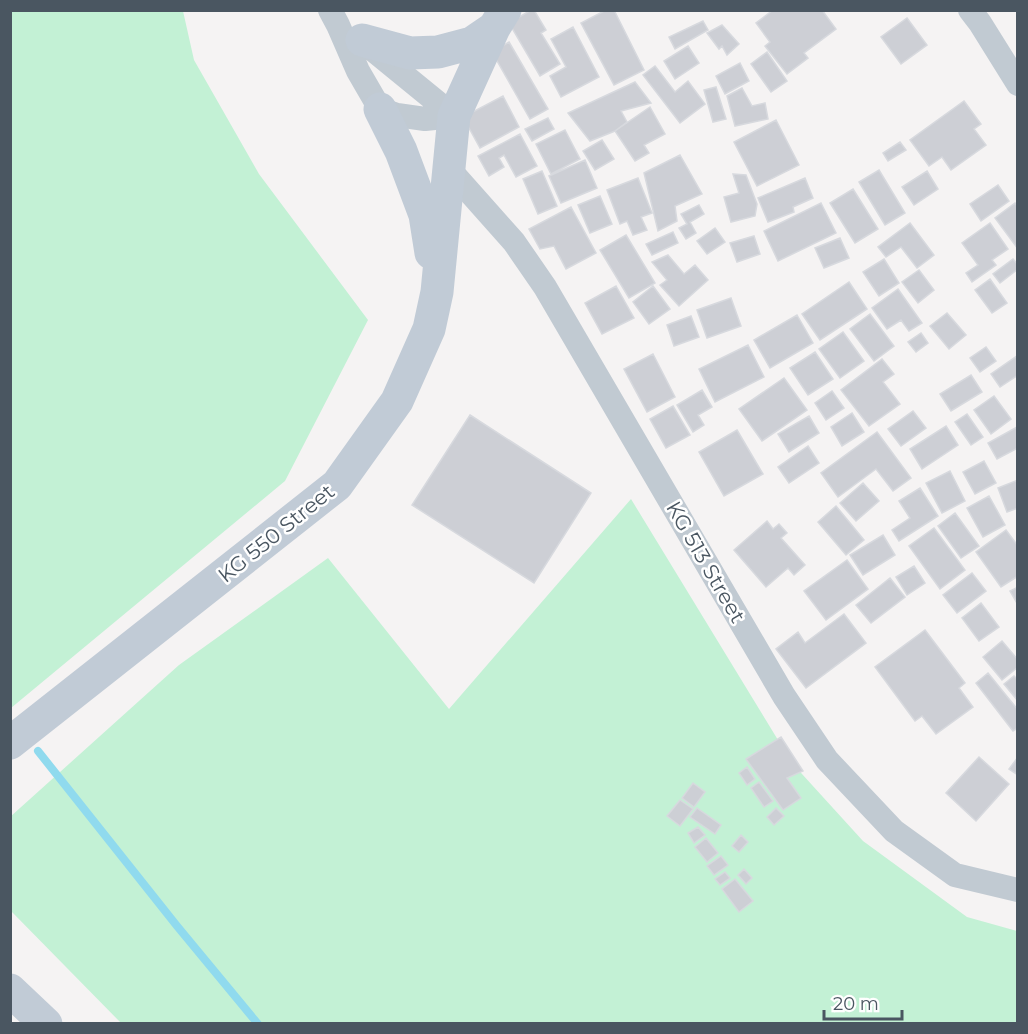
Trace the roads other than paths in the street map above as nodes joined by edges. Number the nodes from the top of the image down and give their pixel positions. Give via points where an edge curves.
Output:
1 (970, 10) edge
2 (500, 19) edge
3 (343, 25) edge
4 (1017, 84) edge
5 (380, 109) junction
6 (454, 116) junction
7 (450, 170) junction
8 (437, 292) junction
9 (10, 743) edge
10 (1017, 890) edge
11 (10, 990) edge
12 (46, 1023) edge

1 - 4 street
2 - 3 street via 472,43 438,52 410,52
2 - 6 street, KG 550 Street
3 - 5 street via 358,71
3 - 6 street
5 - 6 street via 425,119
5 - 8 street via 425,215
6 - 7 street, KG 550 Street
7 - 8 street, KG 550 Street
7 - 10 street, KG 513 Street via 514,242 545,287 784,696 827,760 894,831 955,875
8 - 9 street, KG 550 Street via 429,329 397,401 337,485
11 - 12 street

